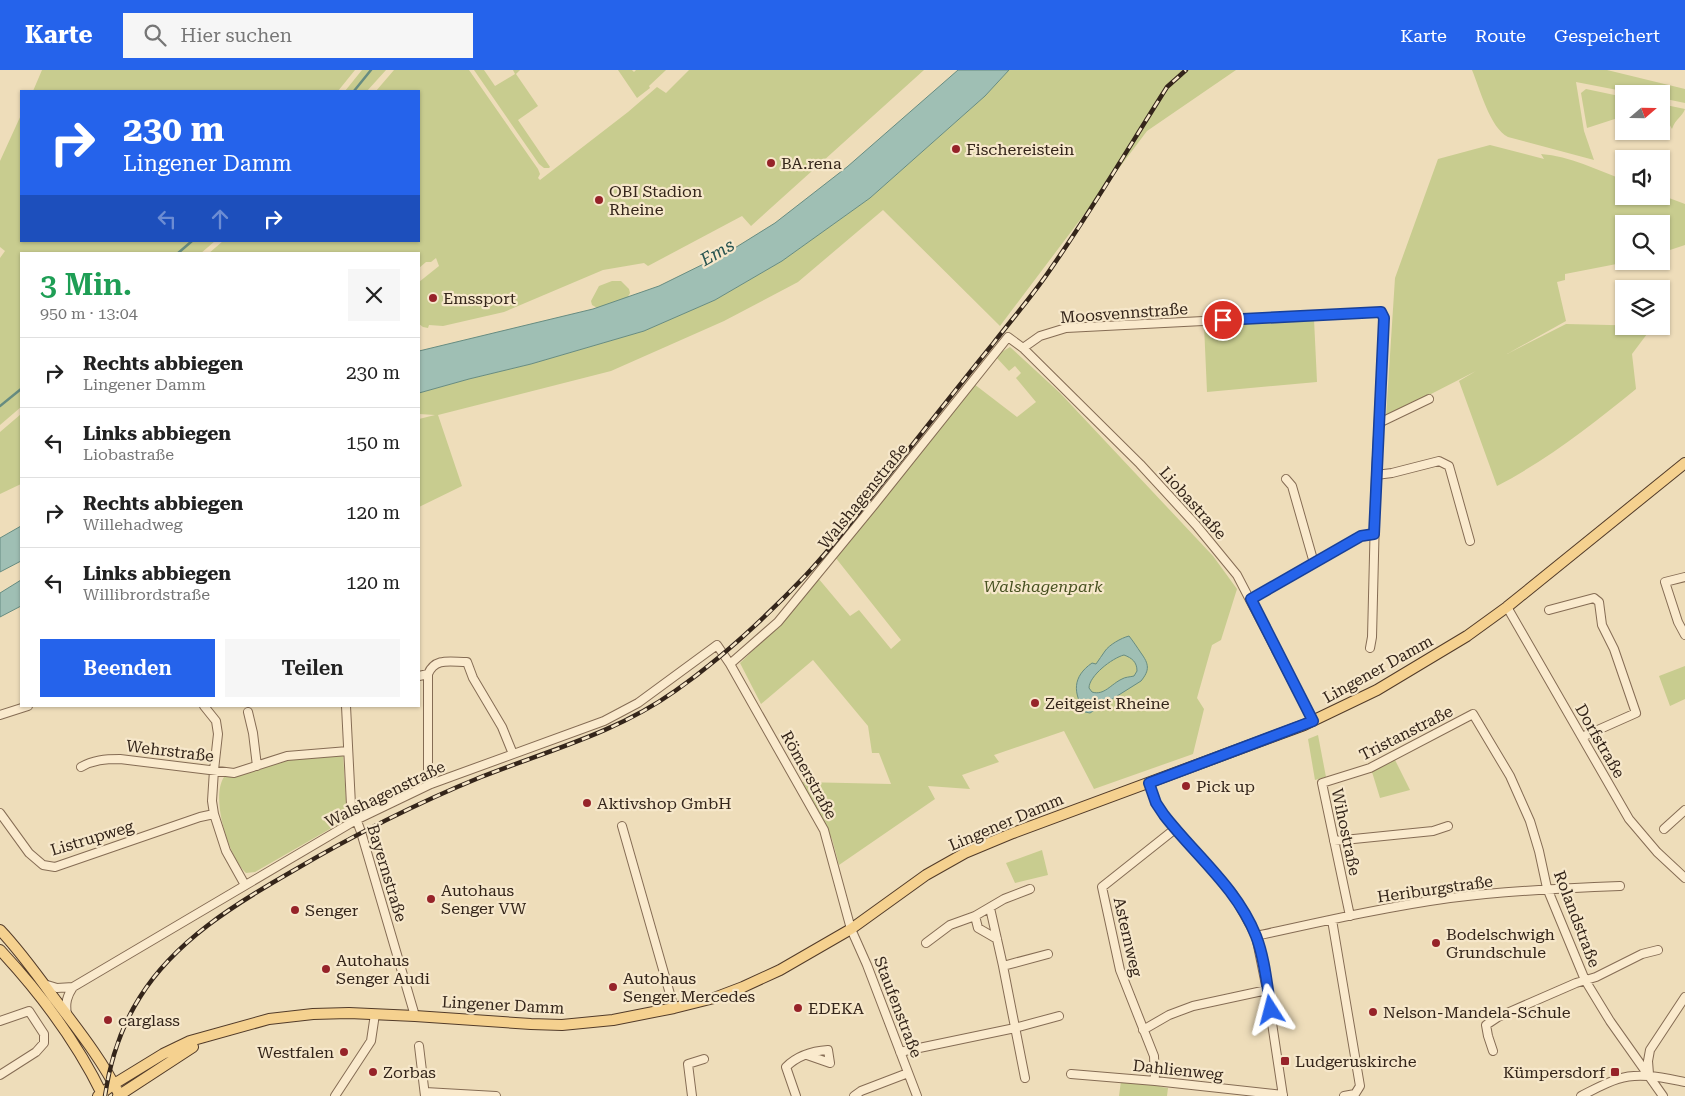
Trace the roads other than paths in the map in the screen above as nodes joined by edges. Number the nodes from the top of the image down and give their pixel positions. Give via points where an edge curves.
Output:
1 (1008, 337) joint
2 (1023, 348) junction
3 (1429, 399) dead end
4 (1379, 423) junction
5 (1685, 463) edge
6 (1376, 475) junction
7 (1286, 479) dead end
8 (1374, 534) junction
9 (1470, 541) dead end
10 (1314, 563) junction
11 (1685, 577) edge
12 (1251, 599) junction
13 (1507, 607) junction
14 (1549, 610) dead end
15 (1685, 634) edge
16 (716, 646) joint
17 (1370, 648) dead end
18 (730, 664) junction
19 (428, 674) junction
20 (420, 676) edge
21 (25, 707) edge
22 (205, 707) edge
23 (346, 707) edge
24 (248, 712) dead end
25 (1473, 714) joint
26 (0, 715) edge
27 (1313, 721) junction
28 (1582, 737) junction
29 (348, 751) junction
30 (513, 754) junction
31 (257, 766) junction
32 (81, 767) dead end
33 (214, 770) junction
34 (1149, 783) junction
35 (431, 784) junction
36 (1322, 784) joint
37 (1685, 810) edge
38 (214, 814) junction
39 (1, 816) edge
40 (356, 820) junction
41 (622, 826) dead end
42 (1448, 826) dead end
43 (1175, 829) junction
44 (1664, 830) dead end
45 (1334, 841) junction
46 (1685, 878) edge
47 (244, 885) junction
48 (1620, 886) dead end
49 (1547, 888) junction
50 (1030, 889) dead end
51 (990, 908) junction
52 (975, 916) junction
53 (1350, 916) junction
54 (1332, 920) junction
55 (851, 929) junction
56 (0, 930) edge
57 (1256, 936) junction
58 (997, 939) junction
59 (926, 943) dead end
60 (0, 950) edge
61 (1658, 950) dead end
62 (1048, 954) dead end
63 (1003, 966) junction
64 (1585, 980) junction
65 (44, 984) junction
66 (73, 987) junction
67 (1268, 990) junction
68 (1685, 997) edge
69 (674, 1008) junction
70 (375, 1014) junction
71 (67, 1016) junction
72 (415, 1016) junction
73 (1059, 1016) dead end
74 (0, 1021) edge
75 (1015, 1028) junction
76 (1143, 1030) junction
77 (223, 1031) junction
78 (419, 1046) dead end
79 (1494, 1051) dead end
80 (900, 1052) junction
81 (807, 1055) dead end
82 (704, 1059) dead end
83 (908, 1073) junction
84 (1071, 1074) dead end
85 (0, 1075) edge
86 (1650, 1076) junction
87 (1025, 1078) dead end
88 (1155, 1081) junction
89 (1685, 1082) edge
90 (114, 1084) junction
91 (425, 1094) edge
92 (101, 1095) edge
93 (119, 1096) edge
94 (335, 1096) edge
95 (496, 1096) edge
96 (692, 1096) edge
97 (796, 1096) edge
98 (854, 1096) edge
99 (917, 1096) edge
100 (1283, 1096) edge
101 (1344, 1096) edge
102 (1581, 1096) edge
103 (1663, 1096) edge

1 - 2 street, Liobastraße
1 - 18 street, Walshagenstraße via 778,622
2 - 4 street, Moosvennstraße via 1040,336 1066,328 1381,312 1384,318
2 - 12 street, Liobastraße via 1140,464 1196,525 1237,575
3 - 4 street
4 - 6 street
5 - 13 main road, Lingener Damm
6 - 8 street
6 - 9 street via 1439,461 1449,466
7 - 10 street via 1292,486
8 - 10 street via 1361,536
8 - 17 street
10 - 12 street
11 - 15 street via 1665,582
12 - 27 street, Liobastraße
13 - 27 main road, Lingener Damm via 1467,636 1386,685
13 - 28 street, Dorfstraße
14 - 28 street via 1594,598 1599,602 1602,625 1614,649 1636,714
16 - 18 street, Römerstraße
16 - 30 street, Walshagenstraße via 638,703 604,721
18 - 55 street, Römerstraße via 824,830
19 - 20 street
19 - 30 street via 438,662 467,662
19 - 35 street via 428,770
21 - 26 street
22 - 33 street via 216,721 218,734
23 - 29 street, Bayernstraße
24 - 31 street
25 - 36 street, Tristanstraße via 1370,768
25 - 49 street, Rolandstraße via 1510,776 1530,821
27 - 34 main road, Lingener Damm
28 - 46 street, Dorfstraße via 1628,819
29 - 31 street, Wehrstraße via 287,756
29 - 40 street, Bayernstraße
30 - 35 street, Walshagenstraße
31 - 33 street, Wehrstraße via 234,774
32 - 33 street, Wehrstraße via 104,759 120,759
33 - 38 street
34 - 43 street via 1156,803
34 - 55 main road, Lingener Damm via 1013,832 965,853 926,875
35 - 40 street, Walshagenstraße
36 - 45 street, Wihostraße
37 - 44 street
38 - 39 street, Listrupweg via 200,816 55,867 43,865 29,853
38 - 47 street via 226,851
40 - 47 street, Walshagenstraße
40 - 72 street, Bayernstraße
41 - 69 street
42 - 45 street via 1433,831
43 - 57 street via 1233,894
43 - 76 street, Asternweg via 1102,887 1120,970
45 - 53 street, Wihostraße
47 - 66 street, Walshagenstraße
48 - 49 street, Heriburgstraße
49 - 53 street, Heriburgstraße via 1449,898
49 - 64 street, Rolandstraße
50 - 51 street
51 - 52 street
51 - 58 street
52 - 58 street via 978,928
52 - 59 street via 950,925
53 - 54 street, Heriburgstraße
54 - 57 street, Heriburgstraße
54 - 101 street via 1360,1086 1355,1094
55 - 69 main road, Lingener Damm via 747,986
55 - 80 street, Staufenstraße
56 - 65 main road
57 - 67 street
58 - 63 street
60 - 92 main road via 61,1024 84,1058
61 - 64 street
62 - 63 street
63 - 75 street
64 - 79 street via 1486,1025
64 - 86 street, Rolandstraße
65 - 66 street via 57,988
65 - 71 main road
66 - 71 street via 68,995
67 - 76 street via 1193,1006
67 - 100 street
68 - 86 street via 1650,1050
69 - 72 main road, Lingener Damm via 613,1020 562,1024
70 - 72 main road, Lingener Damm
70 - 77 main road, Lingener Damm via 269,1019
70 - 94 street via 371,1041
71 - 90 main road
73 - 75 street
74 - 85 street via 29,1011 44,1034 44,1043 36,1052
75 - 80 street
75 - 87 street
76 - 88 street, Asternweg via 1154,1056
77 - 90 main road, Lingener Damm via 163,1054
77 - 93 main road, Lingener Damm via 186,1050
78 - 91 street
80 - 83 street, Staufenstraße
81 - 97 street via 786,1066
82 - 96 street via 688,1064
83 - 98 street
83 - 99 street, Staufenstraße
84 - 88 street, Dahlienweg
86 - 89 street
86 - 102 street via 1617,1079
86 - 103 street, Rolandstraße
88 - 100 street, Dahlienweg
90 - 92 main road, Lingener Damm
90 - 93 main road
91 - 95 street

